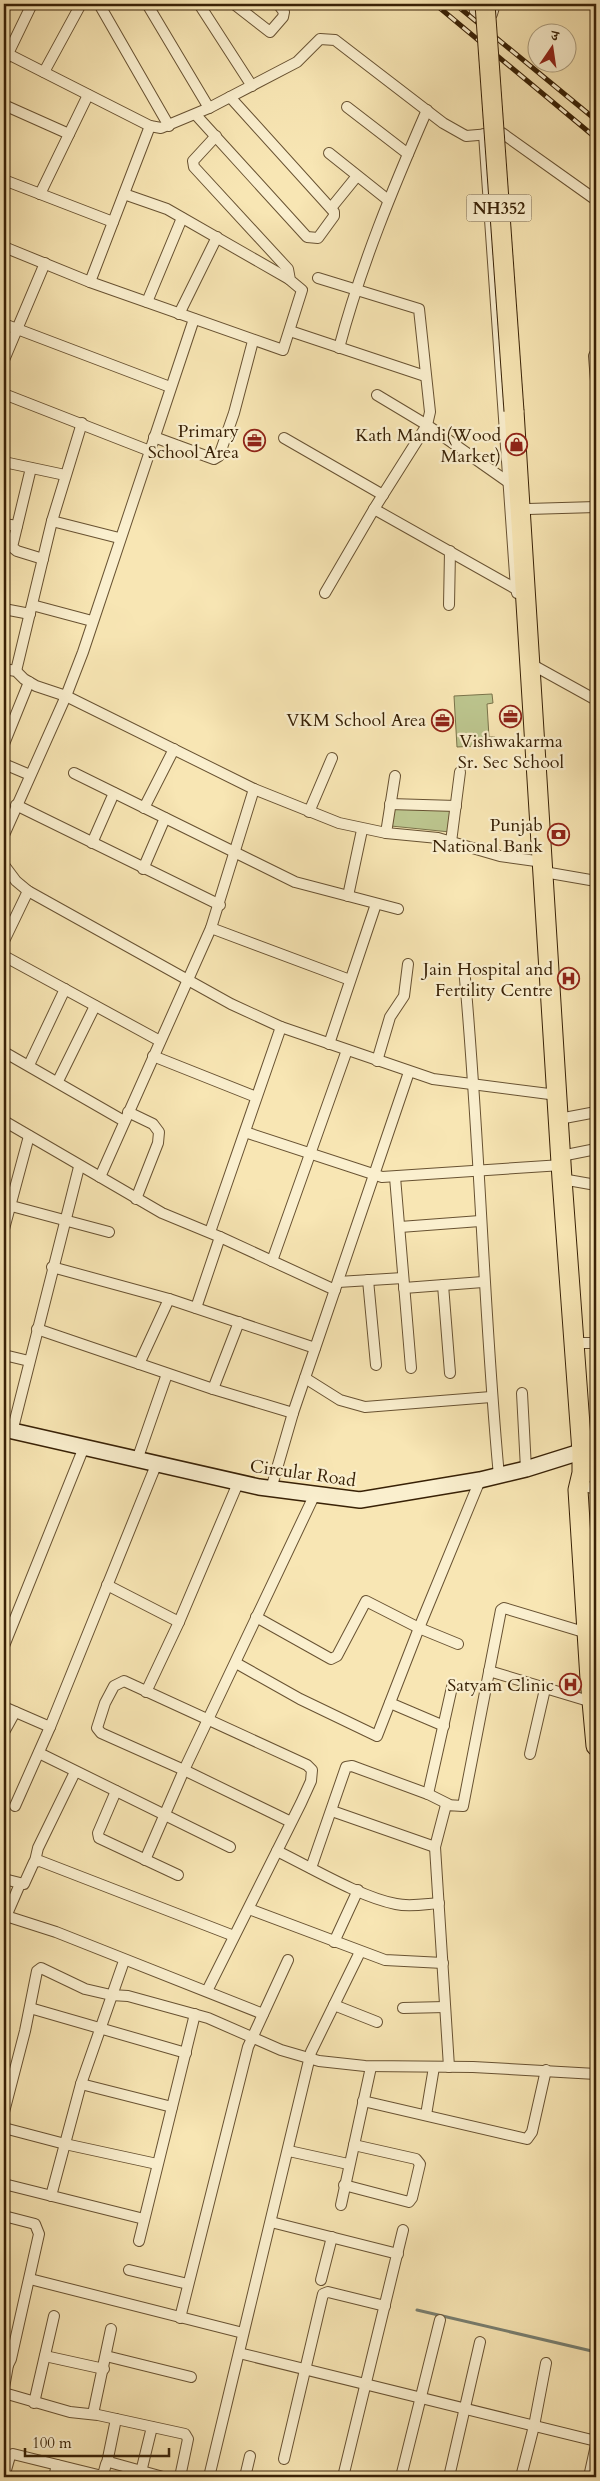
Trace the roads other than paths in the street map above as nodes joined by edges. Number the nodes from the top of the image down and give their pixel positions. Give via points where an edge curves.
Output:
1 (32, 4) edge
2 (95, 4) edge
3 (99, 4) edge
4 (147, 4) edge
5 (199, 4) edge
6 (234, 4) edge
7 (278, 4) edge
8 (474, 4) edge
9 (485, 4) edge
10 (495, 4) edge
11 (81, 6) edge
12 (6, 58) edge
13 (44, 72) junction
14 (252, 86) junction
15 (88, 95) junction
16 (230, 98) junction
17 (4, 105) edge
18 (209, 108) junction
19 (347, 108) dead end
20 (427, 110) junction
21 (196, 115) junction
22 (150, 126) junction
23 (169, 126) junction
24 (502, 133) junction
25 (69, 134) junction
26 (484, 134) junction
27 (216, 136) junction
28 (329, 153) dead end
29 (408, 154) junction
30 (357, 176) junction
31 (4, 180) edge
32 (40, 194) junction
33 (124, 194) junction
34 (388, 200) junction
35 (596, 200) edge
36 (331, 208) junction
37 (182, 218) junction
38 (114, 222) junction
39 (217, 237) junction
40 (4, 247) edge
41 (44, 263) junction
42 (290, 278) junction
43 (318, 278) dead end
44 (90, 282) junction
45 (354, 290) junction
46 (147, 302) junction
47 (179, 314) junction
48 (194, 319) junction
49 (4, 324) edge
50 (17, 329) junction
51 (290, 331) junction
52 (253, 341) junction
53 (339, 348) junction
54 (596, 352) edge
55 (4, 360) edge
56 (425, 376) junction
57 (596, 381) edge
58 (170, 387) junction
59 (4, 394) edge
60 (377, 396) dead end
61 (82, 423) junction
62 (427, 425) junction
63 (154, 437) junction
64 (284, 438) dead end
65 (150, 451) junction
66 (4, 462) edge
67 (31, 468) junction
68 (65, 476) junction
69 (508, 482) junction
70 (383, 495) junction
71 (596, 507) edge
72 (374, 509) junction
73 (528, 509) junction
74 (52, 521) junction
75 (4, 524) edge
76 (17, 526) junction
77 (119, 538) junction
78 (450, 551) junction
79 (43, 559) junction
80 (516, 589) junction
81 (326, 593) dead end
82 (449, 605) dead end
83 (4, 609) edge
84 (31, 610) junction
85 (92, 621) junction
86 (529, 634) junction
87 (531, 664) junction
88 (4, 669) edge
89 (16, 671) junction
90 (29, 682) junction
91 (66, 696) junction
92 (596, 700) edge
93 (4, 744) edge
94 (174, 748) junction
95 (332, 758) dead end
96 (4, 764) edge
97 (460, 772) dead end
98 (74, 773) dead end
99 (30, 775) junction
100 (395, 776) dead end
101 (254, 789) junction
102 (114, 792) junction
103 (390, 804) junction
104 (16, 806) junction
105 (456, 806) junction
106 (144, 808) junction
107 (310, 812) junction
108 (165, 818) junction
109 (362, 830) junction
110 (386, 834) junction
111 (4, 835) edge
112 (451, 842) junction
113 (92, 843) junction
114 (235, 854) junction
115 (4, 865) edge
116 (544, 867) junction
117 (143, 869) junction
118 (596, 881) edge
119 (28, 891) junction
120 (348, 896) junction
121 (376, 904) junction
122 (220, 905) junction
123 (398, 909) dead end
124 (211, 928) junction
125 (4, 941) edge
126 (4, 956) edge
127 (408, 964) dead end
128 (464, 968) dead end
129 (188, 980) junction
130 (350, 980) junction
131 (65, 990) junction
132 (95, 1006) junction
133 (281, 1027) junction
134 (160, 1041) junction
135 (329, 1044) junction
136 (347, 1050) junction
137 (4, 1052) edge
138 (153, 1056) junction
139 (377, 1061) junction
140 (29, 1065) junction
141 (409, 1072) junction
142 (58, 1081) junction
143 (473, 1085) junction
144 (557, 1095) junction
145 (256, 1097) junction
146 (595, 1111) edge
147 (126, 1116) junction
148 (559, 1119) junction
149 (4, 1121) edge
150 (245, 1132) junction
151 (29, 1136) junction
152 (596, 1149) edge
153 (310, 1153) junction
154 (79, 1166) junction
155 (561, 1167) junction
156 (477, 1170) junction
157 (374, 1176) junction
158 (100, 1177) junction
159 (395, 1177) junction
160 (596, 1185) edge
161 (136, 1199) junction
162 (7, 1205) edge
163 (65, 1221) junction
164 (480, 1221) junction
165 (400, 1227) junction
166 (4, 1230) edge
167 (109, 1232) dead end
168 (210, 1232) junction
169 (220, 1237) junction
170 (272, 1261) junction
171 (52, 1266) junction
172 (368, 1280) junction
173 (484, 1282) junction
174 (403, 1283) junction
175 (337, 1286) junction
176 (443, 1286) junction
177 (169, 1299) junction
178 (196, 1308) junction
179 (239, 1322) junction
180 (37, 1329) junction
181 (574, 1343) junction
182 (596, 1343) edge
183 (315, 1348) junction
184 (4, 1355) edge
185 (29, 1361) junction
186 (139, 1364) junction
187 (376, 1365) dead end
188 (411, 1368) dead end
189 (450, 1373) dead end
190 (167, 1374) junction
191 (305, 1378) junction
192 (213, 1389) junction
193 (522, 1393) dead end
194 (491, 1397) junction
195 (293, 1413) junction
196 (8, 1431) edge
197 (84, 1447) junction
198 (589, 1449) edge
199 (137, 1460) junction
200 (156, 1465) junction
201 (526, 1469) junction
202 (499, 1476) junction
203 (480, 1480) junction
204 (238, 1483) junction
205 (589, 1483) edge
206 (271, 1489) junction
207 (314, 1496) junction
208 (595, 1550) edge
209 (107, 1585) junction
210 (596, 1595) edge
211 (256, 1616) junction
212 (179, 1622) junction
213 (419, 1628) junction
214 (587, 1633) junction
215 (458, 1644) dead end
216 (4, 1646) edge
217 (236, 1663) junction
218 (489, 1670) junction
219 (452, 1687) dead end
220 (545, 1689) junction
221 (146, 1692) junction
222 (592, 1702) junction
223 (390, 1703) junction
224 (4, 1707) edge
225 (15, 1712) junction
226 (208, 1720) junction
227 (444, 1726) junction
228 (50, 1727) junction
229 (4, 1732) edge
230 (596, 1746) edge
231 (39, 1753) junction
232 (530, 1754) dead end
233 (184, 1770) junction
234 (75, 1772) junction
235 (116, 1791) junction
236 (428, 1794) junction
237 (448, 1804) junction
238 (15, 1806) dead end
239 (332, 1811) junction
240 (164, 1814) junction
241 (291, 1822) junction
242 (230, 1846) dead end
243 (434, 1847) junction
244 (277, 1851) junction
245 (145, 1860) junction
246 (35, 1861) junction
247 (311, 1868) junction
248 (178, 1876) dead end
249 (4, 1879) edge
250 (20, 1884) junction
251 (358, 1890) junction
252 (439, 1903) junction
253 (249, 1909) junction
254 (5, 1919) edge
255 (234, 1936) junction
256 (334, 1942) junction
257 (360, 1952) junction
258 (124, 1960) junction
259 (288, 1960) dead end
260 (443, 1963) junction
261 (207, 1991) junction
262 (111, 1995) junction
263 (334, 2005) junction
264 (445, 2007) junction
265 (30, 2008) junction
266 (403, 2008) dead end
267 (195, 2014) junction
268 (263, 2014) junction
269 (377, 2022) dead end
270 (100, 2027) junction
271 (252, 2036) junction
272 (186, 2053) junction
273 (310, 2059) junction
274 (372, 2067) junction
275 (434, 2067) junction
276 (449, 2067) junction
277 (546, 2070) junction
278 (596, 2074) edge
279 (81, 2084) junction
280 (363, 2100) junction
281 (172, 2107) junction
282 (4, 2112) edge
283 (426, 2115) junction
284 (4, 2128) edge
285 (65, 2144) junction
286 (354, 2144) junction
287 (289, 2151) junction
288 (158, 2164) junction
289 (348, 2164) junction
290 (4, 2184) edge
291 (344, 2185) junction
292 (51, 2196) junction
293 (341, 2205) dead end
294 (4, 2216) edge
295 (144, 2219) junction
296 (271, 2222) junction
297 (404, 2230) dead end
298 (332, 2237) junction
299 (139, 2241) dead end
300 (398, 2254) junction
301 (129, 2270) dead end
302 (30, 2279) junction
303 (322, 2280) dead end
304 (188, 2284) junction
305 (385, 2306) junction
306 (54, 2316) dead end
307 (180, 2318) junction
308 (440, 2320) dead end
309 (111, 2329) dead end
310 (243, 2333) junction
311 (480, 2342) dead end
312 (239, 2352) junction
313 (45, 2356) junction
314 (106, 2356) junction
315 (546, 2363) dead end
316 (6, 2365) edge
317 (305, 2368) junction
318 (104, 2369) junction
319 (191, 2377) dead end
320 (366, 2384) junction
321 (4, 2388) edge
322 (4, 2393) edge
323 (420, 2397) junction
324 (34, 2403) junction
325 (465, 2409) junction
326 (93, 2414) junction
327 (116, 2419) junction
328 (534, 2426) junction
329 (152, 2427) junction
330 (596, 2443) edge
331 (250, 2456) dead end
332 (284, 2459) dead end
333 (106, 2463) junction
334 (57, 2465) junction
335 (141, 2474) edge
336 (102, 2476) edge
337 (4, 2477) edge
338 (54, 2477) edge
339 (163, 2477) edge
340 (180, 2477) edge
341 (208, 2477) edge
342 (245, 2477) edge
343 (343, 2477) edge
344 (401, 2477) edge
345 (449, 2477) edge
346 (521, 2477) edge
347 (588, 2477) edge

1 - 12 street
2 - 11 street
3 - 23 street
4 - 18 street
5 - 14 street
6 - 7 street via 270,32 283,17 284,12
8 - 10 street via 480,14 492,14
9 - 86 highway, NH352, bridge
11 - 13 street
12 - 13 street
13 - 15 street
14 - 16 street
14 - 20 street via 297,62 324,38 341,43
15 - 22 street
15 - 25 street
16 - 18 street
16 - 36 street
17 - 25 street
18 - 21 street
19 - 29 street
20 - 26 street via 466,136
20 - 29 street
21 - 23 street
21 - 27 street
22 - 23 street
22 - 33 street
24 - 26 street
24 - 35 street
24 - 73 street
25 - 32 street
26 - 69 street
27 - 36 street via 307,236 312,239 319,237 334,215
27 - 42 street via 193,161 194,168 288,269
28 - 30 street
29 - 34 street
30 - 34 street
30 - 36 street
31 - 32 street
32 - 38 street
33 - 37 street via 161,206
33 - 38 street
34 - 45 street
37 - 39 street
37 - 46 street
38 - 44 street
39 - 42 street
39 - 47 street
40 - 41 street
41 - 44 street
41 - 50 street
42 - 51 street via 302,291
43 - 45 street
44 - 46 street
45 - 53 street
45 - 56 street via 419,309
46 - 47 street
47 - 48 street
48 - 52 street
48 - 58 street
49 - 50 street
50 - 55 street
50 - 58 street
51 - 52 street via 284,350
51 - 53 street
52 - 63 street via 218,458
53 - 56 street
54 - 57 street
56 - 62 street via 430,412
58 - 63 street
59 - 61 street
60 - 62 street
61 - 65 street
61 - 68 street
62 - 69 street
62 - 70 street
63 - 65 street
64 - 70 street
65 - 77 street
66 - 67 street
67 - 68 street
67 - 76 street
68 - 74 street
69 - 80 street
70 - 72 street
71 - 73 street
72 - 78 street
72 - 81 street
73 - 86 street via 534,590
74 - 77 street
74 - 79 street
75 - 76 street
76 - 79 street via 12,543 14,549
77 - 85 street
78 - 80 street
78 - 82 street
79 - 84 street
80 - 86 street
83 - 84 street
84 - 85 street
84 - 89 street
85 - 91 street
86 - 87 highway, NH352
87 - 92 street
87 - 116 highway, NH352
88 - 89 street
89 - 90 street
90 - 91 street
90 - 93 street
91 - 94 street
91 - 99 street
94 - 101 street
94 - 106 street
95 - 107 street
96 - 99 street
97 - 105 street
98 - 102 street
99 - 104 street
100 - 103 street
101 - 107 street
101 - 114 street
102 - 106 street
102 - 113 street
103 - 105 street
103 - 110 street
104 - 111 street
104 - 113 street
105 - 112 street
106 - 108 street
107 - 109 street
108 - 114 street
108 - 117 street
109 - 110 street
109 - 120 street
110 - 112 street
112 - 116 street
113 - 117 street
114 - 120 street via 294,882
114 - 122 street
115 - 119 street
116 - 118 street
116 - 144 highway, NH352
117 - 122 street
119 - 125 street
119 - 129 street
120 - 121 street
121 - 123 street
121 - 130 street
122 - 124 street
124 - 129 street
124 - 130 street
126 - 131 street
127 - 139 street via 404,996 390,1017
128 - 143 street
129 - 133 street
129 - 134 street
130 - 135 street
131 - 132 street
131 - 140 street
132 - 134 street
132 - 142 street
133 - 135 street
133 - 145 street
134 - 138 street
135 - 136 street
136 - 139 street
136 - 153 street
137 - 140 street
138 - 145 street
138 - 147 street
139 - 141 street
140 - 142 street
141 - 143 street
141 - 157 street
142 - 147 street
143 - 144 street
143 - 156 street
144 - 148 highway, NH352
145 - 150 street
146 - 148 street
147 - 158 street
147 - 161 street via 152,1124 159,1132 158,1143
148 - 155 highway, NH352
149 - 151 street
150 - 153 street
150 - 168 street
151 - 154 street
151 - 162 street
152 - 155 street
153 - 157 street
153 - 170 street
154 - 158 street
154 - 163 street
155 - 156 street
155 - 160 street
155 - 181 highway, NH352
156 - 159 street
156 - 164 street
157 - 159 street
157 - 175 street
158 - 161 street
159 - 165 street
161 - 168 street
162 - 163 street
162 - 166 street
163 - 167 street
163 - 171 street
164 - 165 street
164 - 173 street
165 - 174 street
168 - 169 street
169 - 170 street
169 - 178 street
170 - 175 street
171 - 177 street
171 - 180 street
172 - 174 street
172 - 175 street
172 - 187 street
173 - 176 street
173 - 194 street
174 - 176 street
174 - 188 street
175 - 183 street
176 - 189 street
177 - 178 street
177 - 186 street
178 - 179 street
179 - 183 street
179 - 192 street
180 - 185 street
180 - 186 street
181 - 182 street
181 - 198 highway, NH352
183 - 191 street
184 - 185 street
185 - 196 street
186 - 190 street
190 - 192 street
190 - 199 street
191 - 194 street via 340,1400 365,1407
191 - 195 street
192 - 195 street
193 - 201 street
194 - 202 street
195 - 206 street
196 - 197 main road, Circular Road
197 - 199 main road, Circular Road
197 - 216 street
198 - 201 main road, Circular Road
198 - 205 highway, NH352
199 - 200 main road, Circular Road
200 - 204 main road, Circular Road
200 - 209 street
201 - 202 main road, Circular Road
202 - 203 main road, Circular Road
203 - 207 main road, Circular Road via 371,1499
203 - 213 street
204 - 206 main road, Circular Road
204 - 212 street
205 - 208 highway, NH352
205 - 214 highway, NH352 via 578,1490
206 - 207 main road, Circular Road
207 - 211 street
208 - 210 highway, NH352
209 - 212 street
209 - 228 street
211 - 213 street via 333,1659 366,1601
211 - 217 street
212 - 221 street
213 - 215 street
213 - 223 street
214 - 218 street via 502,1608
214 - 222 highway, NH352
217 - 223 street via 374,1736 378,1734
217 - 226 street
218 - 220 street
218 - 237 street via 463,1806 459,1808
219 - 227 street
220 - 222 street
220 - 232 street
221 - 226 street
221 - 233 street via 124,1681 117,1683 105,1703 98,1730 104,1736
222 - 230 highway, NH352
223 - 227 street
224 - 225 street
225 - 228 street
225 - 229 street
226 - 233 street
226 - 241 street via 310,1767 311,1781
227 - 236 street
228 - 231 street
231 - 234 street
231 - 238 street
233 - 240 street
233 - 241 street
234 - 235 street
234 - 246 street via 38,1848
235 - 240 street
235 - 245 street via 98,1837
236 - 237 street
236 - 239 street via 346,1766
237 - 243 street
239 - 243 street
239 - 247 street
240 - 242 street
240 - 245 street
241 - 244 street
243 - 252 street
244 - 247 street
244 - 253 street
245 - 248 street
246 - 250 street via 25,1883
246 - 255 street
247 - 251 street
249 - 250 street
250 - 254 street
251 - 252 street via 396,1904
251 - 256 street
252 - 260 street
253 - 255 street
253 - 256 street
254 - 258 street via 56,1932
255 - 261 street
256 - 257 street
257 - 260 street via 389,1961
257 - 263 street
258 - 261 street
258 - 262 street
259 - 268 street
260 - 264 street
261 - 268 street
262 - 265 street via 85,1989 40,1968
262 - 267 street via 128,1996
262 - 270 street
263 - 269 street
263 - 273 street via 320,2030
264 - 266 street
264 - 276 street
265 - 270 street
265 - 282 street
267 - 271 street
267 - 272 street
268 - 271 street
270 - 272 street
270 - 279 street
271 - 273 street
271 - 304 street
272 - 281 street
273 - 274 street
273 - 287 street
274 - 275 street
274 - 280 street
275 - 276 street
275 - 283 street
276 - 277 street
277 - 278 street
277 - 283 street via 532,2132 527,2139
279 - 281 street
279 - 285 street
280 - 283 street
280 - 286 street
281 - 288 street
284 - 285 street
285 - 288 street
285 - 292 street
286 - 289 street
286 - 291 street via 416,2159 420,2164 412,2198 409,2202
287 - 289 street
287 - 296 street
288 - 295 street
289 - 291 street
290 - 292 street
291 - 293 street
292 - 295 street
294 - 302 street via 32,2223 39,2229
295 - 299 street
296 - 298 street
296 - 310 street
297 - 300 street
298 - 300 street
298 - 303 street
300 - 305 street
301 - 304 street
302 - 307 street
302 - 316 street via 12,2359
304 - 307 street
305 - 317 street via 324,2293
305 - 320 street
306 - 313 street
307 - 310 street
308 - 323 street
309 - 314 street
310 - 312 street
311 - 325 street
312 - 317 street
312 - 341 street
313 - 318 street
313 - 324 street
314 - 318 street
314 - 319 street
315 - 328 street
316 - 321 street
317 - 320 street
317 - 332 street
318 - 326 street
320 - 323 street
320 - 343 street
322 - 324 street
323 - 325 street
323 - 344 street
324 - 326 street
325 - 328 street
325 - 345 street
326 - 327 street
327 - 329 street
327 - 333 street
328 - 330 street
328 - 346 street
329 - 335 street
329 - 340 street via 187,2436
330 - 347 street
331 - 342 street
333 - 335 street
333 - 336 street
334 - 336 street
334 - 337 street via 13,2454
334 - 338 street
335 - 339 street

